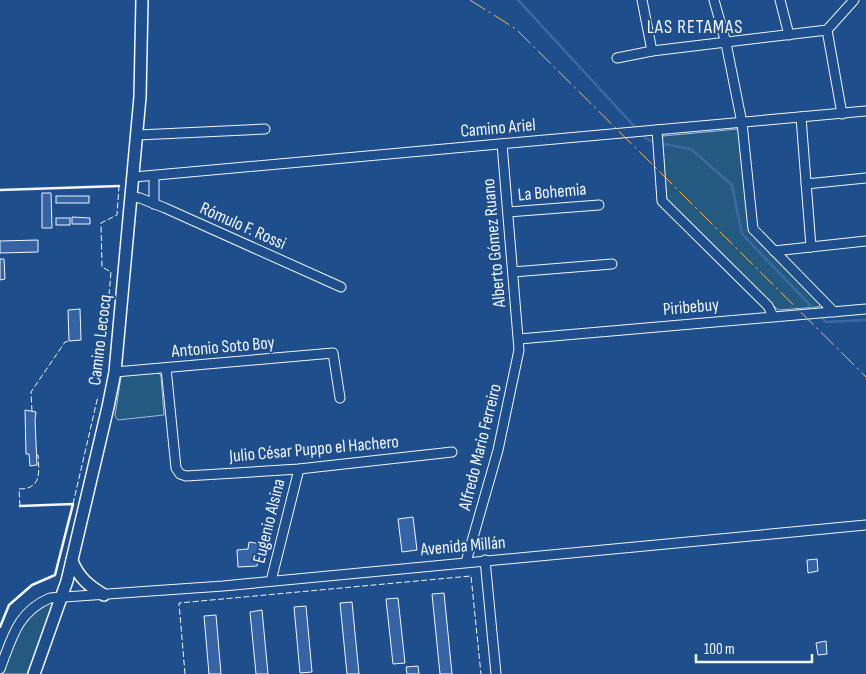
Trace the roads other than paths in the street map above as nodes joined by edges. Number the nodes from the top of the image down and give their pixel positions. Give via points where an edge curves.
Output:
1 (142, 0) edge
2 (642, 0) edge
3 (714, 0) edge
4 (780, 0) edge
5 (854, 0) edge
6 (827, 30) junction
7 (789, 35) junction
8 (726, 43) junction
9 (652, 51) junction
10 (617, 58) dead end
11 (866, 111) edge
12 (842, 114) junction
13 (800, 117) junction
14 (742, 123) junction
15 (265, 129) dead end
16 (657, 130) junction
17 (138, 136) junction
18 (502, 144) junction
19 (134, 176) junction
20 (154, 176) junction
21 (866, 178) edge
22 (806, 184) junction
23 (132, 197) junction
24 (154, 204) junction
25 (599, 205) dead end
26 (508, 212) junction
27 (866, 241) edge
28 (812, 246) junction
29 (774, 251) junction
30 (612, 264) dead end
31 (513, 272) junction
32 (341, 287) dead end
33 (866, 308) edge
34 (834, 312) junction
35 (774, 316) junction
36 (519, 339) junction
37 (166, 368) junction
38 (115, 372) junction
39 (340, 398) dead end
40 (452, 452) dead end
41 (299, 469) junction
42 (866, 525) edge
43 (485, 560) junction
44 (72, 561) junction
45 (466, 562) junction
46 (271, 581) junction
47 (104, 595) junction
48 (62, 596) junction
49 (0, 669) edge
50 (34, 674) edge
51 (496, 674) edge

1 - 17 main road, Camino Lecocq
2 - 9 street
3 - 8 street
4 - 7 street
5 - 6 street
6 - 7 street
6 - 12 street
7 - 8 street
8 - 9 street
8 - 14 street
9 - 10 street
11 - 12 street, Camino Ariel
12 - 13 street, Camino Ariel
13 - 14 street, Camino Ariel
13 - 22 street
14 - 16 street, Camino Ariel
14 - 29 street via 753,229
15 - 17 street
16 - 18 street, Camino Ariel
16 - 35 street via 662,201 768,306
17 - 19 main road, Camino Lecocq
18 - 20 street, Camino Ariel
18 - 26 street, Alberto Gómez Ruano
19 - 20 street, Camino Ariel
19 - 23 main road, Camino Lecocq
20 - 24 street
21 - 22 street
22 - 28 street
23 - 24 street, Rómulo F. Rossi
23 - 38 main road, Camino Lecocq
24 - 32 street, Rómulo F. Rossi
25 - 26 street, La Bohemia
26 - 31 street, Alberto Gómez Ruano
27 - 28 street
28 - 29 street
29 - 34 street
30 - 31 street
31 - 36 street, Alberto Gómez Ruano
33 - 34 street, Piribebuy
34 - 35 street, Piribebuy
35 - 36 street, Piribebuy
36 - 45 street, Alfredo Mario Ferreiro via 498,450
37 - 38 street, Antonio Soto Boy
37 - 39 street, Antonio Soto Boy via 334,353
37 - 41 street, Julio César Puppo el Hachero via 176,468 180,474
38 - 44 main road, Camino Lecocq
40 - 41 street, Julio César Puppo el Hachero
41 - 46 street, Eugenio Alsina
42 - 43 street, Avenida Millán
43 - 45 street, Avenida Millán
43 - 51 street
44 - 47 main road via 80,577
44 - 48 main road, Camino Lecocq
45 - 46 street, Avenida Millán
46 - 47 street, Avenida Millán
47 - 48 street, Avenida Millán
48 - 49 street, Avenida Millán via 40,602 22,617
48 - 50 main road, Camino Lecocq

